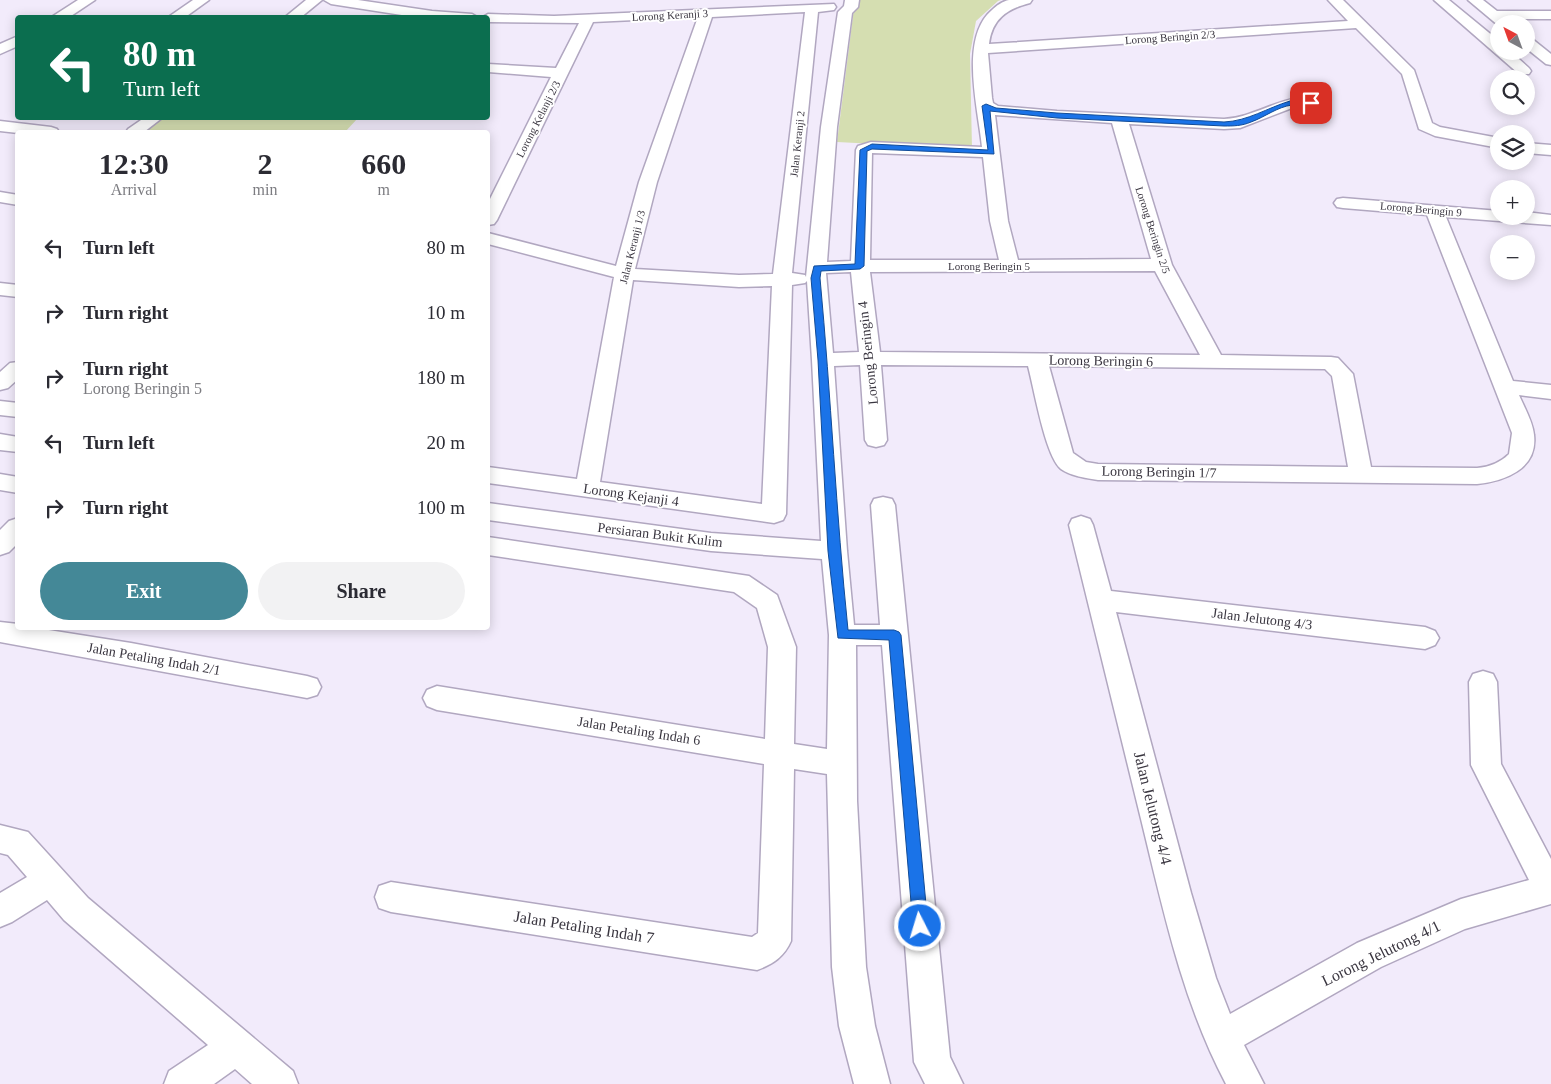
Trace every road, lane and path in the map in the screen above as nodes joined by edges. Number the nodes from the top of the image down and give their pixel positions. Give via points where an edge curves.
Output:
1 (88, 0) edge
2 (202, 0) edge
3 (315, 0) edge
4 (331, 0) edge
5 (446, 0) edge
6 (1024, 0) edge
7 (1335, 0) edge
8 (1441, 0) edge
9 (1475, 0) edge
10 (817, 5) edge
11 (846, 5) edge
12 (706, 13) junction
13 (62, 15) edge
14 (179, 15) edge
15 (295, 15) edge
16 (425, 15) edge
17 (432, 15) edge
18 (1494, 15) edge
19 (1551, 15) edge
20 (1535, 17) edge
21 (490, 18) edge
22 (588, 18) junction
23 (1359, 24) junction
24 (15, 42) edge
25 (1490, 42) edge
26 (1535, 48) edge
27 (981, 49) junction
28 (0, 50) edge
29 (1511, 60) edge
30 (1551, 61) edge
31 (490, 68) edge
32 (1523, 70) edge
33 (561, 73) junction
34 (1322, 102) dead end
35 (986, 106) junction
36 (1119, 119) junction
37 (15, 120) edge
38 (151, 120) edge
39 (2, 126) edge
40 (35, 130) edge
41 (137, 130) edge
42 (1490, 141) edge
43 (1535, 149) edge
44 (1551, 150) edge
45 (992, 152) junction
46 (0, 197) edge
47 (15, 200) edge
48 (1343, 203) dead end
49 (1434, 210) junction
50 (1490, 215) edge
51 (490, 216) edge
52 (1535, 219) edge
53 (1551, 220) edge
54 (490, 239) edge
55 (860, 266) junction
56 (1010, 266) junction
57 (1162, 266) junction
58 (816, 273) junction
59 (624, 274) junction
60 (782, 280) junction
61 (0, 290) edge
62 (15, 292) edge
63 (870, 358) junction
64 (823, 360) junction
65 (1037, 360) junction
66 (1214, 362) junction
67 (15, 371) edge
68 (0, 384) edge
69 (1506, 387) junction
70 (1551, 392) edge
71 (0, 408) edge
72 (15, 410) edge
73 (876, 440) dead end
74 (0, 442) edge
75 (15, 444) edge
76 (1360, 474) junction
77 (490, 475) edge
78 (0, 482) edge
79 (15, 484) edge
80 (587, 489) junction
81 (883, 505) dead end
82 (490, 512) edge
83 (774, 514) joint
84 (1081, 525) dead end
85 (15, 530) edge
86 (0, 546) edge
87 (490, 546) edge
88 (834, 551) junction
89 (1100, 600) junction
90 (0, 632) edge
91 (842, 635) junction
92 (894, 635) junction
93 (1425, 638) dead end
94 (1483, 682) dead end
95 (307, 687) dead end
96 (437, 698) dead end
97 (779, 753) junction
98 (842, 764) junction
99 (0, 839) edge
100 (50, 881) junction
101 (1551, 889) edge
102 (391, 897) dead end
103 (0, 911) edge
104 (1221, 1038) junction
105 (236, 1047) junction
106 (182, 1084) edge
107 (280, 1084) edge
108 (872, 1084) edge
109 (945, 1084) edge
110 (1246, 1084) edge

1 - 13 street
2 - 14 street
3 - 15 street
4 - 16 street
5 - 17 street
6 - 27 street via 1005,6 988,22
7 - 23 street
8 - 25 street
9 - 18 street
10 - 11 street, Lorong Keranji 3
10 - 12 street, Lorong Keranji 3
10 - 60 street, Jalan Keranji 2
11 - 58 street via 829,127
12 - 22 street, Lorong Keranji 3
12 - 59 street, Jalan Keranji 1/3 via 648,182
19 - 20 street
21 - 22 street, Lorong Keranji 3
22 - 33 street, Lorong Kelanji 2/3
23 - 27 street, Lorong Beringin 2/3
23 - 42 street via 1409,73 1425,126 1435,131
24 - 28 street
26 - 30 street
27 - 35 street via 981,93
29 - 32 street
31 - 33 street
33 - 51 street, Lorong Kelanji 2/3
34 - 36 street via 1290,103 1240,123
35 - 36 street via 1004,111
35 - 45 street
36 - 57 street, Lorong Beringin 2/5
37 - 39 street
38 - 41 street
39 - 40 street
43 - 44 street
45 - 55 street, Lorong Beringin 4 via 866,147
45 - 56 street via 999,221
46 - 47 street
48 - 49 street, Lorong Beringin 9
49 - 50 street, Lorong Beringin 9
49 - 69 street, Lorong Beringin 1/7
52 - 53 street
54 - 59 street, Lorong Beringin 5
55 - 56 street, Lorong Beringin 5
55 - 58 street, Lorong Beringin 5
55 - 63 street, Lorong Beringin 4
56 - 57 street, Lorong Beringin 5
57 - 66 street, Lorong Beringin 2/5
58 - 60 street, Lorong Beringin 5
58 - 64 street
59 - 60 street, Lorong Beringin 5 via 739,281
59 - 80 street, Jalan Keranji 1/3
60 - 83 street, Jalan Keranji 2
61 - 62 street
63 - 64 street, Lorong Beringin 6
63 - 65 street, Lorong Beringin 6
63 - 73 street, Lorong Beringin 4
64 - 88 street
65 - 66 street, Lorong Beringin 6
65 - 76 street, Lorong Beringin 1/7 via 1062,454 1066,462 1074,466 1098,472
66 - 76 street, Lorong Beringin 6 via 1331,363 1342,374
67 - 68 street
69 - 70 street
69 - 76 street, Lorong Beringin 1/7 via 1523,433 1521,455 1515,462 1490,475
71 - 72 street
74 - 75 street
77 - 80 street, Lorong Kejanji 4
78 - 79 street
80 - 83 street, Lorong Kejanji 4
81 - 92 street
82 - 88 street, Persiaran Bukit Kulim via 712,542
84 - 89 street, Jalan Jelutong 4/4
85 - 86 street
87 - 97 street via 740,583 768,602 782,647
88 - 91 street
89 - 93 street, Jalan Jelutong 4/3
89 - 104 street, Jalan Jelutong 4/4 via 1175,893 1199,978
90 - 95 street, Jalan Petaling Indah 2/1
91 - 92 street
91 - 98 street
92 - 109 street via 932,1062
94 - 101 street via 1486,765
96 - 97 street, Jalan Petaling Indah 6
97 - 98 street, Jalan Petaling Indah 6
97 - 102 street, Jalan Petaling Indah 7 via 774,941 756,954
98 - 108 street via 849,967 856,1026
99 - 100 street via 17,842
100 - 103 street
100 - 105 street via 76,909
101 - 104 street, Lorong Jelutong 4/1 via 1461,914 1369,955
104 - 110 street, Jalan Jelutong 4/4
105 - 106 street
105 - 107 street

